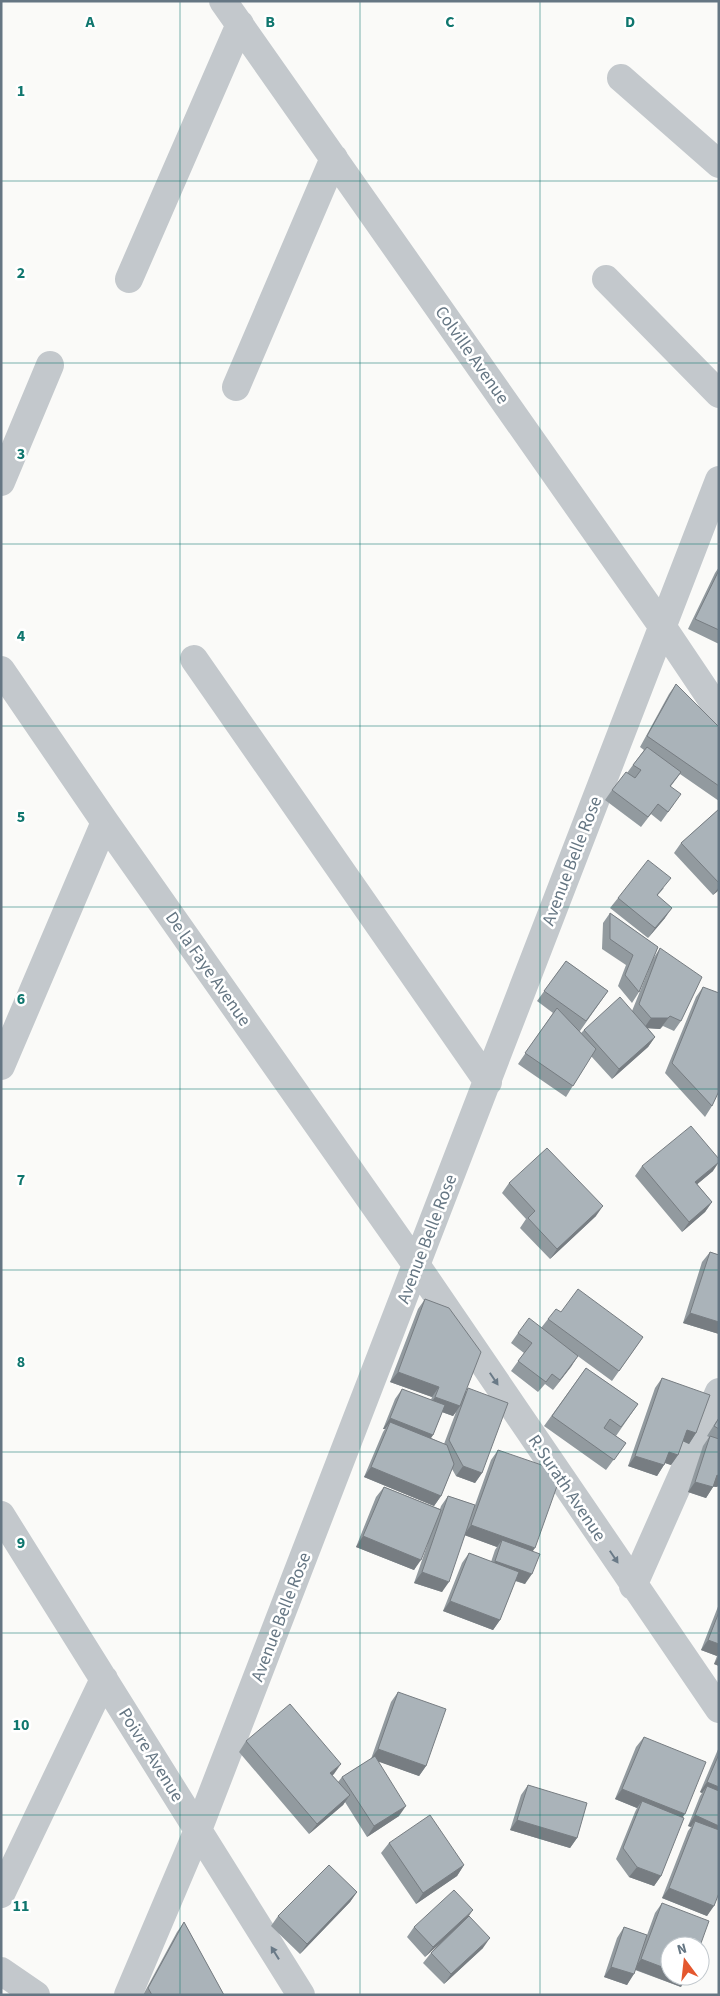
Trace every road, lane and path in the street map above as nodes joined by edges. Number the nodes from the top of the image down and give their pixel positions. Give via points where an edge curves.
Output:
1 (223, 1) edge
2 (240, 24) junction
3 (621, 78) dead end
4 (334, 158) junction
5 (719, 164) edge
6 (129, 279) dead end
7 (606, 279) dead end
8 (50, 365) dead end
9 (236, 387) dead end
10 (719, 394) edge
11 (719, 480) edge
12 (1, 482) edge
13 (662, 626) junction
14 (194, 660) dead end
15 (1, 670) edge
16 (719, 712) edge
17 (105, 822) junction
18 (1, 1066) edge
19 (488, 1082) junction
20 (417, 1266) junction
21 (719, 1392) edge
22 (1, 1515) edge
23 (633, 1586) junction
24 (104, 1679) junction
25 (719, 1708) edge
26 (198, 1830) junction
27 (1, 1894) edge
28 (1, 1970) edge
29 (36, 1995) edge
30 (128, 1995) edge
31 (301, 1995) edge

1 - 2 street, Colville Avenue
2 - 4 street, Colville Avenue
2 - 6 street
3 - 5 street
4 - 9 street
4 - 13 street, Colville Avenue
7 - 10 street
8 - 12 street
11 - 13 street, Avenue Belle Rose
13 - 16 street, Colville Avenue
13 - 19 street, Avenue Belle Rose
14 - 19 street
15 - 17 street, De la Faye Avenue
17 - 18 street
17 - 20 street, De la Faye Avenue
19 - 20 street, Avenue Belle Rose
20 -> 23 street, R.Surath Avenue
20 - 26 street, Avenue Belle Rose
21 - 23 street
22 - 24 street, Poivre Avenue
23 - 25 street, R.Surath Avenue
24 - 26 street, Poivre Avenue
24 - 27 street
26 - 30 street, Avenue Belle Rose
31 -> 26 street, Poivre Avenue
28 - 29 street

